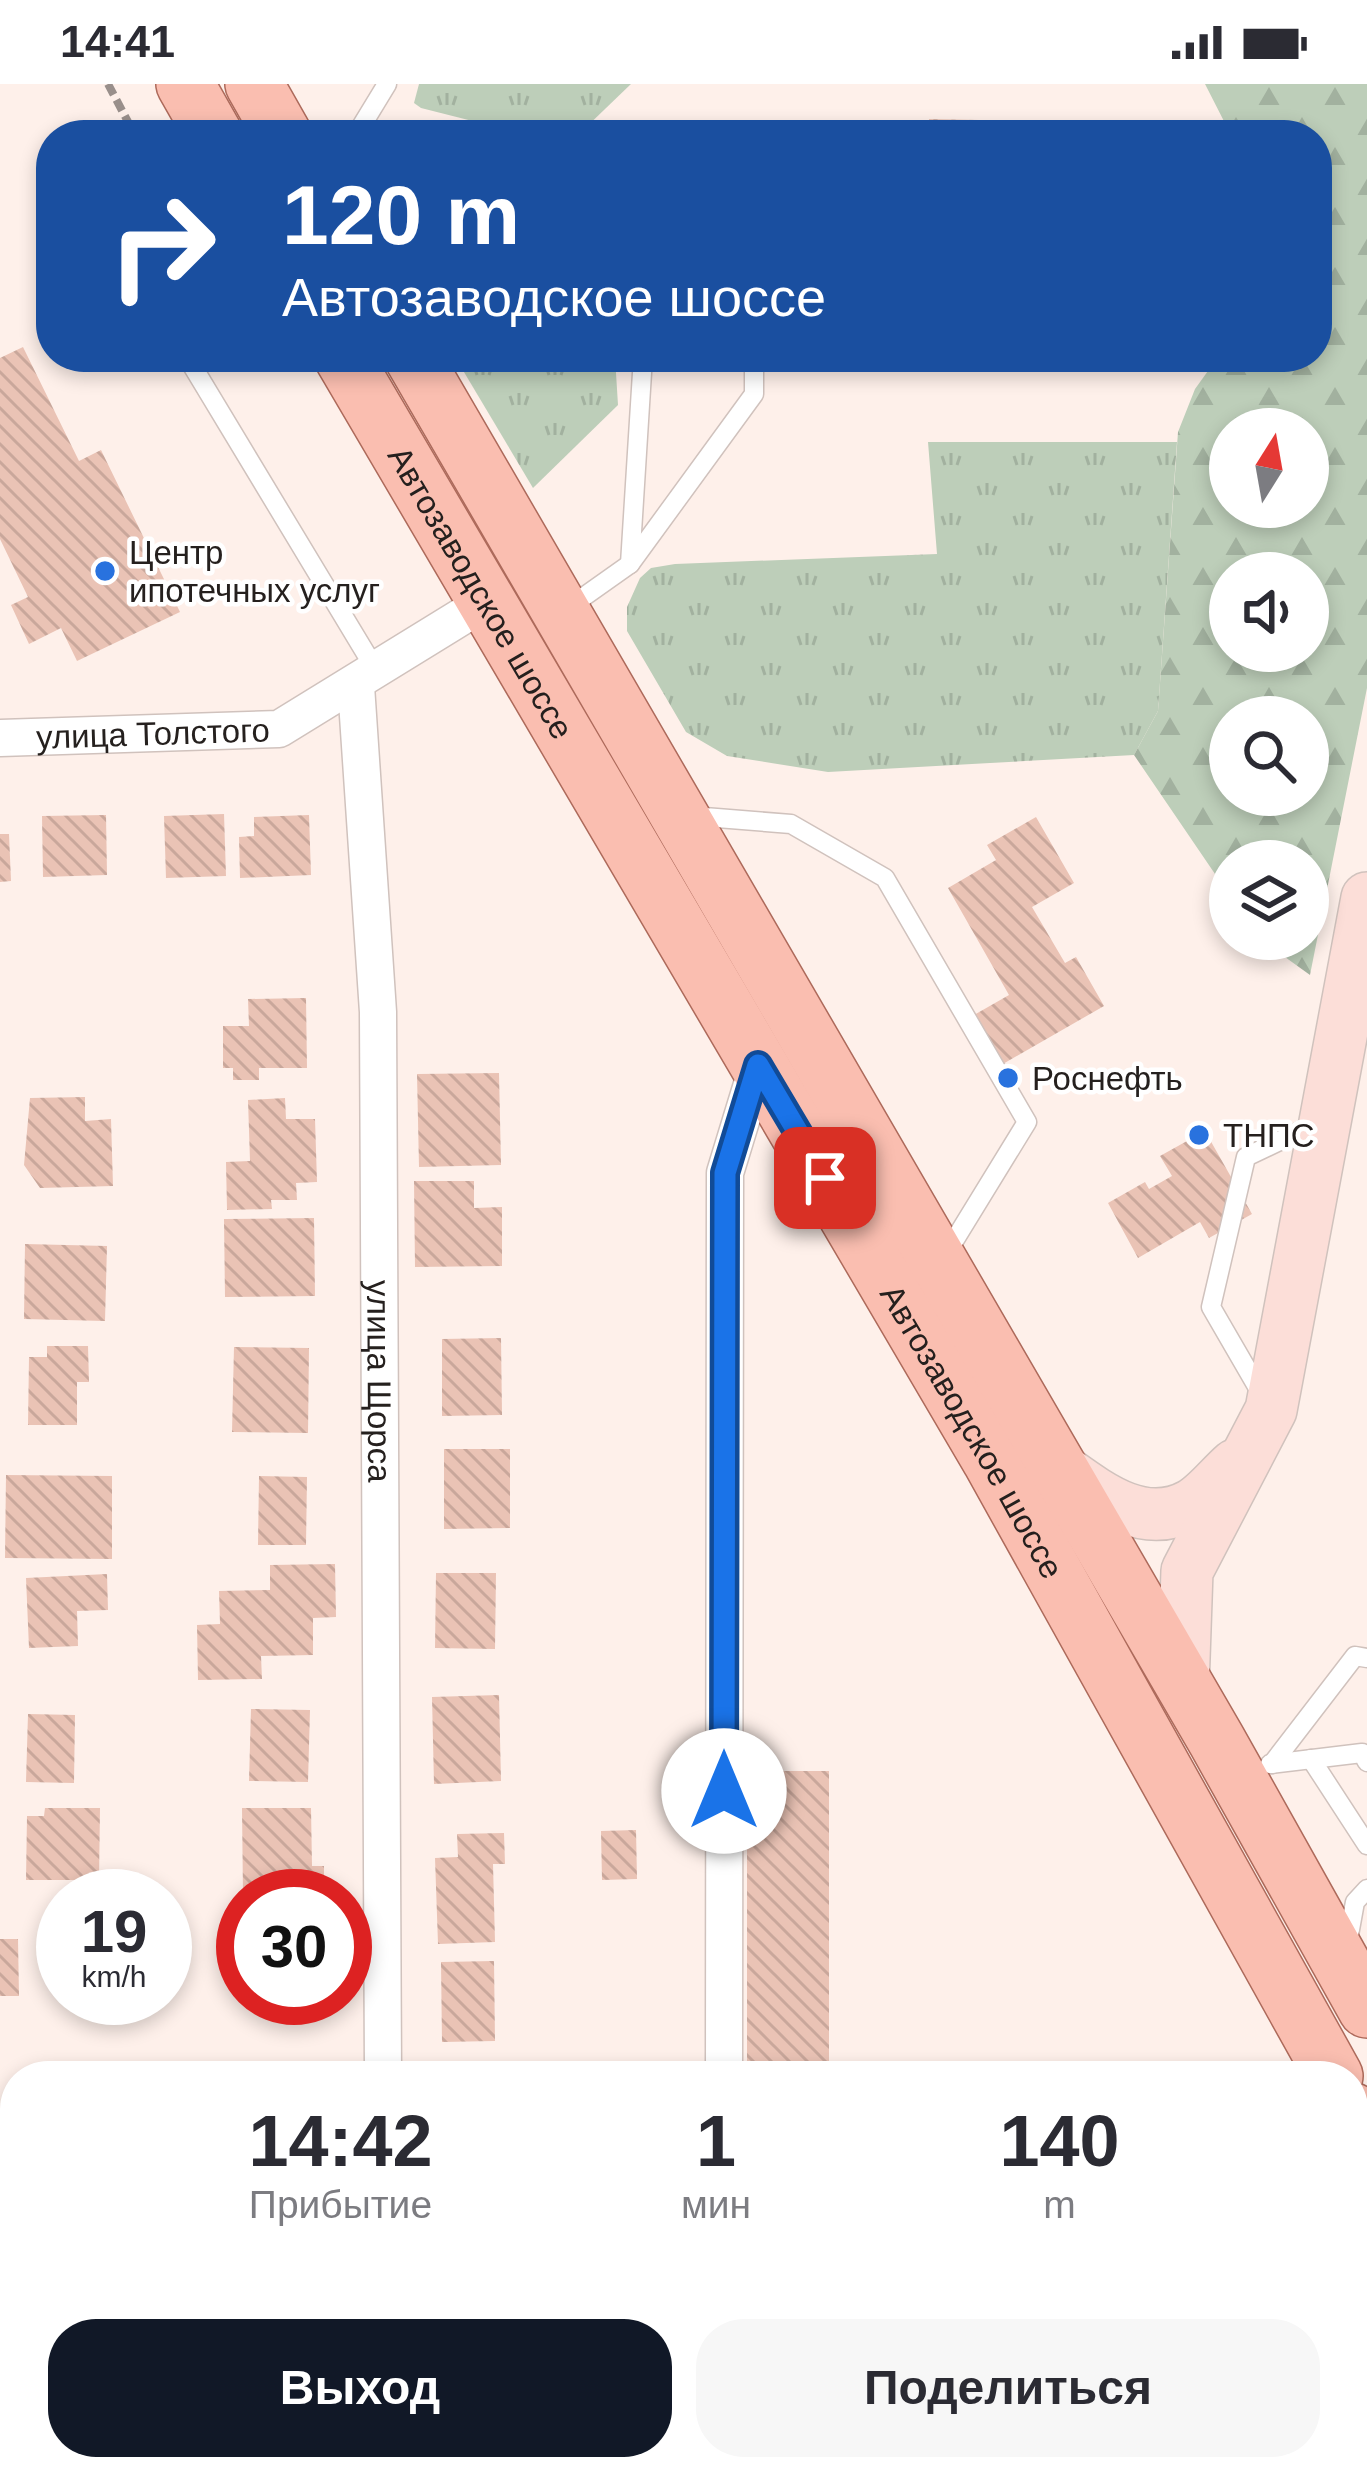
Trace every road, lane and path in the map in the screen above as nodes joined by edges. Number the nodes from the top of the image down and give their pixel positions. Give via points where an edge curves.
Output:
1 (108, 84) edge
2 (185, 84) edge
3 (254, 84) edge
4 (387, 84) edge
5 (127, 120) edge
6 (205, 120) edge
7 (274, 120) edge
8 (365, 120) edge
9 (195, 372) edge
10 (352, 372) edge
11 (422, 372) edge
12 (642, 372) edge
13 (754, 372) edge
14 (630, 564) junction
15 (487, 601) junction
16 (561, 612) junction
17 (366, 679) junction
18 (0, 738) edge
19 (679, 814) junction
20 (1367, 898) edge
21 (758, 1065) junction
22 (1325, 1119) junction
23 (940, 1263) junction
24 (1262, 1429) junction
25 (991, 1460) junction
26 (1058, 1467) junction
27 (1186, 1571) junction
28 (1122, 1581) junction
29 (1367, 1658) edge
30 (1183, 1687) junction
31 (1365, 1751) edge
32 (1310, 1759) junction
33 (1251, 1764) junction
34 (1367, 1846) edge
35 (1367, 1889) edge
36 (1355, 1989) edge
37 (383, 2061) edge
38 (724, 2061) edge
39 (1326, 2061) edge

1 - 5 path
2 - 6 main road
3 - 7 main road
4 - 8 lane
9 - 17 lane
10 - 15 main road, Автозаводское шоссе
11 - 16 main road, Автозаводское шоссе
12 - 14 lane
13 - 14 lane via 754,394
14 - 16 lane
15 - 17 street, улица Толстого
15 - 21 main road, Автозаводское шоссе
16 - 19 main road, Автозаводское шоссе
17 - 18 street, улица Толстого via 279,729
17 - 37 street, улица Щорса via 378,1012
19 - 23 main road, Автозаводское шоссе
19 - 23 lane via 791,824 884,878 1027,1122
20 - 22 main road
21 - 25 main road, Автозаводское шоссе
21 - 38 street via 725,1173
22 - 24 main road
22 - 24 lane via 1246,1157 1211,1307
23 - 26 main road, Автозаводское шоссе
24 - 26 main road, Автозаводское шоссе via 1190,1506 1150,1514 1116,1508
24 - 27 main road
25 - 28 main road via 1083,1569
25 - 39 main road, Автозаводское шоссе
26 - 28 main road, Автозаводское шоссе
27 - 28 main road
27 - 30 main road
28 - 30 main road, Автозаводское шоссе
29 - 33 lane via 1355,1656
30 - 33 main road, Автозаводское шоссе
31 - 32 lane
32 - 33 lane
32 - 34 lane
33 - 36 main road, Автозаводское шоссе
35 - 36 lane via 1354,1902

